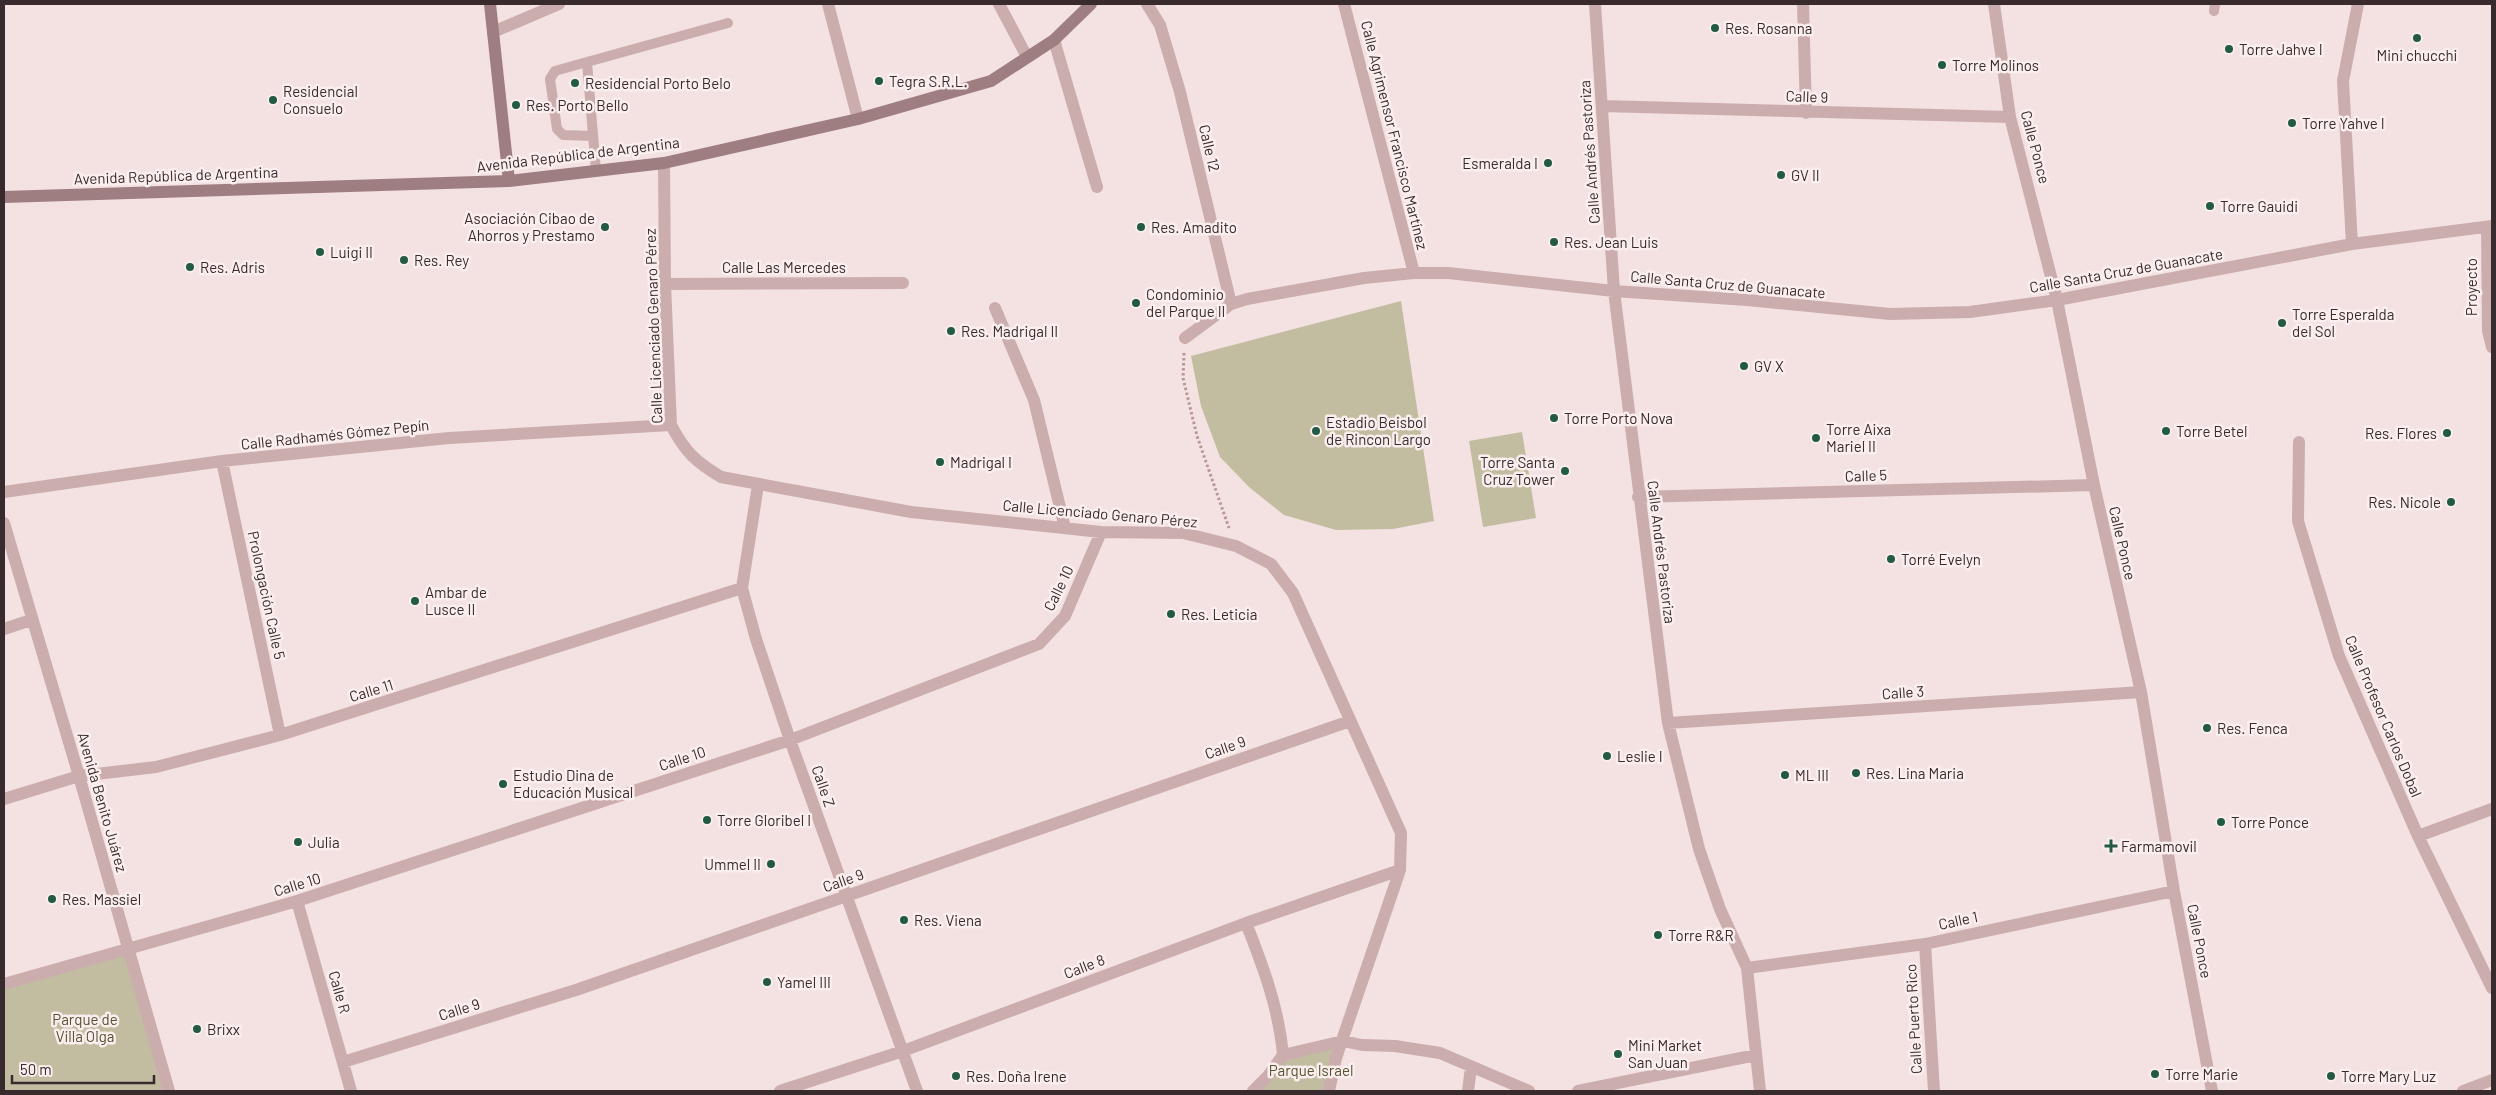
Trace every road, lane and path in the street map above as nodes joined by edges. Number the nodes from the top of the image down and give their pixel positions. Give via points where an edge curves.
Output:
1 (490, 4) edge
2 (559, 4) edge
3 (828, 4) edge
4 (999, 4) edge
5 (1090, 4) edge
6 (1147, 4) edge
7 (1344, 4) edge
8 (1595, 4) edge
9 (1803, 4) edge
10 (1994, 4) edge
11 (2358, 4) edge
12 (728, 23) dead end
13 (493, 32) junction
14 (1054, 40) junction
15 (1027, 58) junction
16 (587, 62) junction
17 (1602, 106) junction
18 (1806, 113) junction
19 (2010, 117) junction
20 (858, 119) junction
21 (593, 136) junction
22 (664, 163) junction
23 (596, 171) junction
24 (509, 181) junction
25 (1097, 187) dead end
26 (4, 197) edge
27 (2490, 226) edge
28 (2352, 244) junction
29 (1414, 274) junction
30 (903, 283) dead end
31 (665, 284) junction
32 (1614, 291) junction
33 (2057, 300) junction
34 (1231, 304) junction
35 (995, 308) dead end
36 (1185, 338) joint
37 (2492, 347) edge
38 (671, 426) junction
39 (2299, 442) dead end
40 (222, 461) junction
41 (758, 485) junction
42 (2094, 485) junction
43 (4, 492) edge
44 (1638, 497) junction
45 (4, 523) edge
46 (1065, 528) junction
47 (1102, 532) junction
48 (1236, 546) junction
49 (742, 588) junction
50 (31, 620) junction
51 (4, 629) edge
52 (2141, 692) junction
53 (1350, 721) junction
54 (1668, 723) junction
55 (280, 735) junction
56 (790, 740) junction
57 (80, 776) junction
58 (4, 798) edge
59 (2492, 809) edge
60 (2418, 836) junction
61 (1400, 870) junction
62 (2174, 891) junction
63 (846, 896) junction
64 (297, 901) junction
65 (1246, 923) junction
66 (1925, 944) junction
67 (129, 950) junction
68 (1747, 968) junction
69 (4, 984) edge
70 (2492, 988) edge
71 (1343, 1041) junction
72 (903, 1051) junction
73 (1283, 1055) junction
74 (1756, 1055) junction
75 (343, 1062) junction
76 (1471, 1067) junction
77 (2492, 1080) edge
78 (1636, 1085) edge
79 (169, 1091) edge
80 (352, 1091) edge
81 (780, 1091) edge
82 (917, 1091) edge
83 (1253, 1091) edge
84 (1329, 1091) edge
85 (1468, 1091) edge
86 (1529, 1091) edge
87 (1578, 1091) edge
88 (1760, 1091) edge
89 (1934, 1091) edge
90 (2212, 1091) edge
91 (2463, 1091) edge

1 - 13 main road
2 - 13 street
3 - 20 street
4 - 15 street
5 - 14 main road, Avenida República de Argentina
6 - 34 street, Calle 12 via 1160,25 1180,92
7 - 29 street, Calle Agrimensor Francisco Martínez
8 - 17 street, Calle Andrés Pastoriza
9 - 18 street
10 - 19 street, Calle Ponce
11 - 28 street via 2343,81
12 - 16 lane
13 - 24 main road
14 - 15 main road, Avenida República de Argentina
14 - 25 street
15 - 20 main road, Avenida República de Argentina via 991,81
16 - 21 lane
16 - 21 lane via 555,72 550,79 557,129 563,135
17 - 18 street, Calle 9
17 - 32 street, Calle Andrés Pastoriza
18 - 19 street, Calle 9
19 - 33 street, Calle Ponce
20 - 22 main road, Avenida República de Argentina
21 - 23 lane
22 - 23 main road, Avenida República de Argentina
22 - 31 street, Calle Licenciado Genaro Pérez
23 - 24 main road, Avenida República de Argentina
24 - 26 main road, Avenida República de Argentina
27 - 28 street, Calle Santa Cruz de Guanacate
27 - 37 street, Proyecto via 2488,331
28 - 33 street, Calle Santa Cruz de Guanacate
29 - 32 street, Calle Santa Cruz de Guanacate via 1448,274
29 - 34 street, Calle Santa Cruz de Guanacate via 1355,279
30 - 31 street, Calle Las Mercedes
31 - 38 street, Calle Licenciado Genaro Pérez
32 - 33 street, Calle Santa Cruz de Guanacate via 1890,314 1970,312
32 - 44 street, Calle Andrés Pastoriza
33 - 42 street, Calle Ponce
34 - 36 street, Calle Santa Cruz de Guanacate
35 - 46 street via 1034,400
36 - 48 path via 1183,378 1197,436
38 - 40 street, Calle Radhamés Gómez Pepín via 449,438
38 - 41 street, Calle Licenciado Genaro Pérez via 681,444 698,463 721,477
39 - 60 street, Calle Profesor Carlos Dobal via 2298,521 2339,656
40 - 43 street, Calle Radhamés Gómez Pepín
40 - 55 street, Prolongación Calle 5
41 - 46 street, Calle Licenciado Genaro Pérez via 912,512
41 - 49 street, Calle Z
42 - 44 street, Calle 5
42 - 52 street, Calle Ponce
44 - 54 street, Calle Andrés Pastoriza
45 - 50 street, Avenida Benito Juárez
46 - 47 street, Calle Licenciado Genaro Pérez
47 - 48 street, Calle Licenciado Genaro Pérez via 1183,533
47 - 56 street, Calle 10 via 1065,616 1038,644
48 - 53 street, Calle Licenciado Genaro Pérez via 1272,564 1294,593
49 - 55 street, Calle 11
49 - 56 street, Calle Z
50 - 51 street
50 - 57 street, Avenida Benito Juárez
52 - 54 street, Calle 3
52 - 62 street, Calle Ponce
53 - 61 street, Calle Licenciado Genaro Pérez via 1401,833
53 - 63 street, Calle 9
54 - 68 street, Calle Andrés Pastoriza via 1699,849 1720,909
55 - 57 street, Calle 11 via 156,767
56 - 63 street, Calle Z
56 - 64 street, Calle 10
57 - 58 street, Calle 11
57 - 67 street, Avenida Benito Juárez
59 - 60 street
60 - 70 street, Calle Profesor Carlos Dobal
61 - 65 street, Calle 8
61 - 71 street, Calle Licenciado Genaro Pérez
62 - 66 street, Calle 1
62 - 90 street, Calle Ponce
63 - 72 street, Calle Z
63 - 75 street, Calle 9 via 576,990
64 - 67 street, Calle 10
64 - 75 street, Calle R
65 - 72 street, Calle 8
65 - 73 street via 1263,966 1280,1028
66 - 68 street, Calle 1
66 - 89 street, Calle Puerto Rico
67 - 69 street, Calle 10
67 - 79 street, Avenida Benito Juárez
68 - 74 street, Calle Andrés Pastoriza
71 - 73 street
71 - 76 street via 1440,1053
71 - 84 street, Calle Licenciado Genaro Pérez
72 - 81 street, Calle 8
72 - 82 street, Calle Z
73 - 83 street
74 - 78 street
74 - 88 street, Calle Andrés Pastoriza
75 - 80 street, Calle R
76 - 85 street
76 - 86 street
77 - 91 street
78 - 87 street

